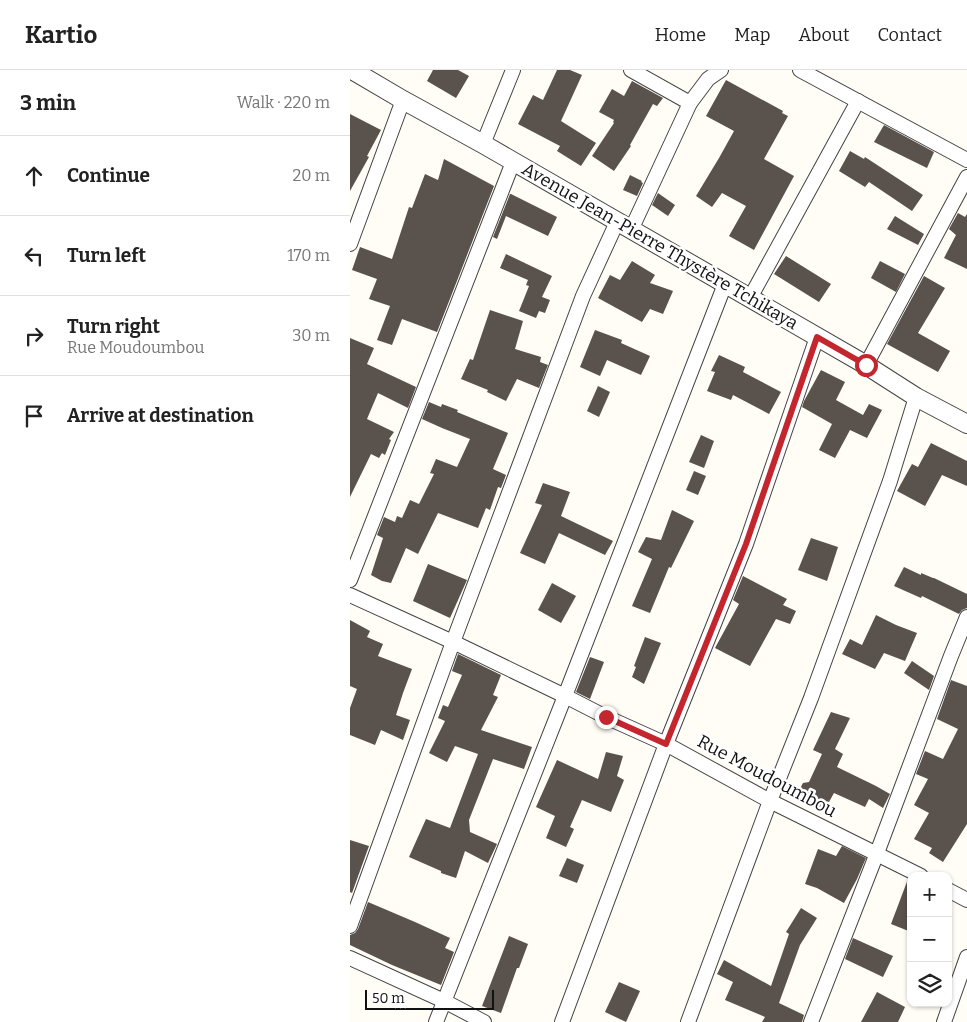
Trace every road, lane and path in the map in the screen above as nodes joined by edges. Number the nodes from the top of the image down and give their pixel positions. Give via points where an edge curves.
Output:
1 (352, 70) edge
2 (513, 70) edge
3 (631, 70) edge
4 (721, 70) edge
5 (802, 71) edge
6 (403, 100) junction
7 (858, 100) junction
8 (690, 103) junction
9 (483, 144) junction
10 (967, 160) edge
11 (513, 162) junction
12 (967, 177) edge
13 (624, 226) junction
14 (350, 244) edge
15 (725, 284) junction
16 (750, 298) junction
17 (817, 337) junction
18 (866, 365) junction
19 (916, 396) junction
20 (967, 424) edge
21 (350, 580) edge
22 (350, 595) edge
23 (967, 617) edge
24 (453, 642) junction
25 (565, 696) junction
26 (666, 744) junction
27 (770, 800) junction
28 (877, 853) junction
29 (913, 872) edge
30 (952, 892) edge
31 (967, 900) edge
32 (350, 926) edge
33 (967, 957) edge
34 (350, 958) edge
35 (444, 1001) junction
36 (436, 1022) edge
37 (484, 1022) edge
38 (562, 1022) edge
39 (688, 1022) edge
40 (811, 1022) edge
41 (944, 1022) edge

1 - 6 street, Avenue Jean-Pierre Thystère Tchikaya
2 - 9 street
3 - 8 street
4 - 8 street via 708,78
5 - 7 street
6 - 9 street, Avenue Jean-Pierre Thystère Tchikaya
6 - 14 street
7 - 10 street
7 - 16 street
8 - 13 street
9 - 11 street, Avenue Jean-Pierre Thystère Tchikaya
11 - 13 street, Avenue Jean-Pierre Thystère Tchikaya
11 - 21 street
12 - 18 street
13 - 15 street, Avenue Jean-Pierre Thystère Tchikaya
13 - 24 street via 583,296
15 - 16 street, Avenue Jean-Pierre Thystère Tchikaya
15 - 25 street
16 - 17 street, Avenue Jean-Pierre Thystère Tchikaya
17 - 18 street, Avenue Jean-Pierre Thystère Tchikaya
17 - 26 street via 746,544
18 - 19 street, Avenue Jean-Pierre Thystère Tchikaya
19 - 20 street, Avenue Jean-Pierre Thystère Tchikaya
19 - 27 street via 890,481
22 - 24 street, Rue Moudoumbou
23 - 28 street
24 - 25 street, Rue Moudoumbou
24 - 32 street
25 - 26 street, Rue Moudoumbou
25 - 35 street
26 - 27 street, Rue Moudoumbou
26 - 38 street
27 - 28 street, Rue Moudoumbou
27 - 39 street
28 - 29 street, Rue Moudoumbou
28 - 40 street
30 - 31 street
33 - 41 street
34 - 35 street
35 - 36 street
35 - 37 street

